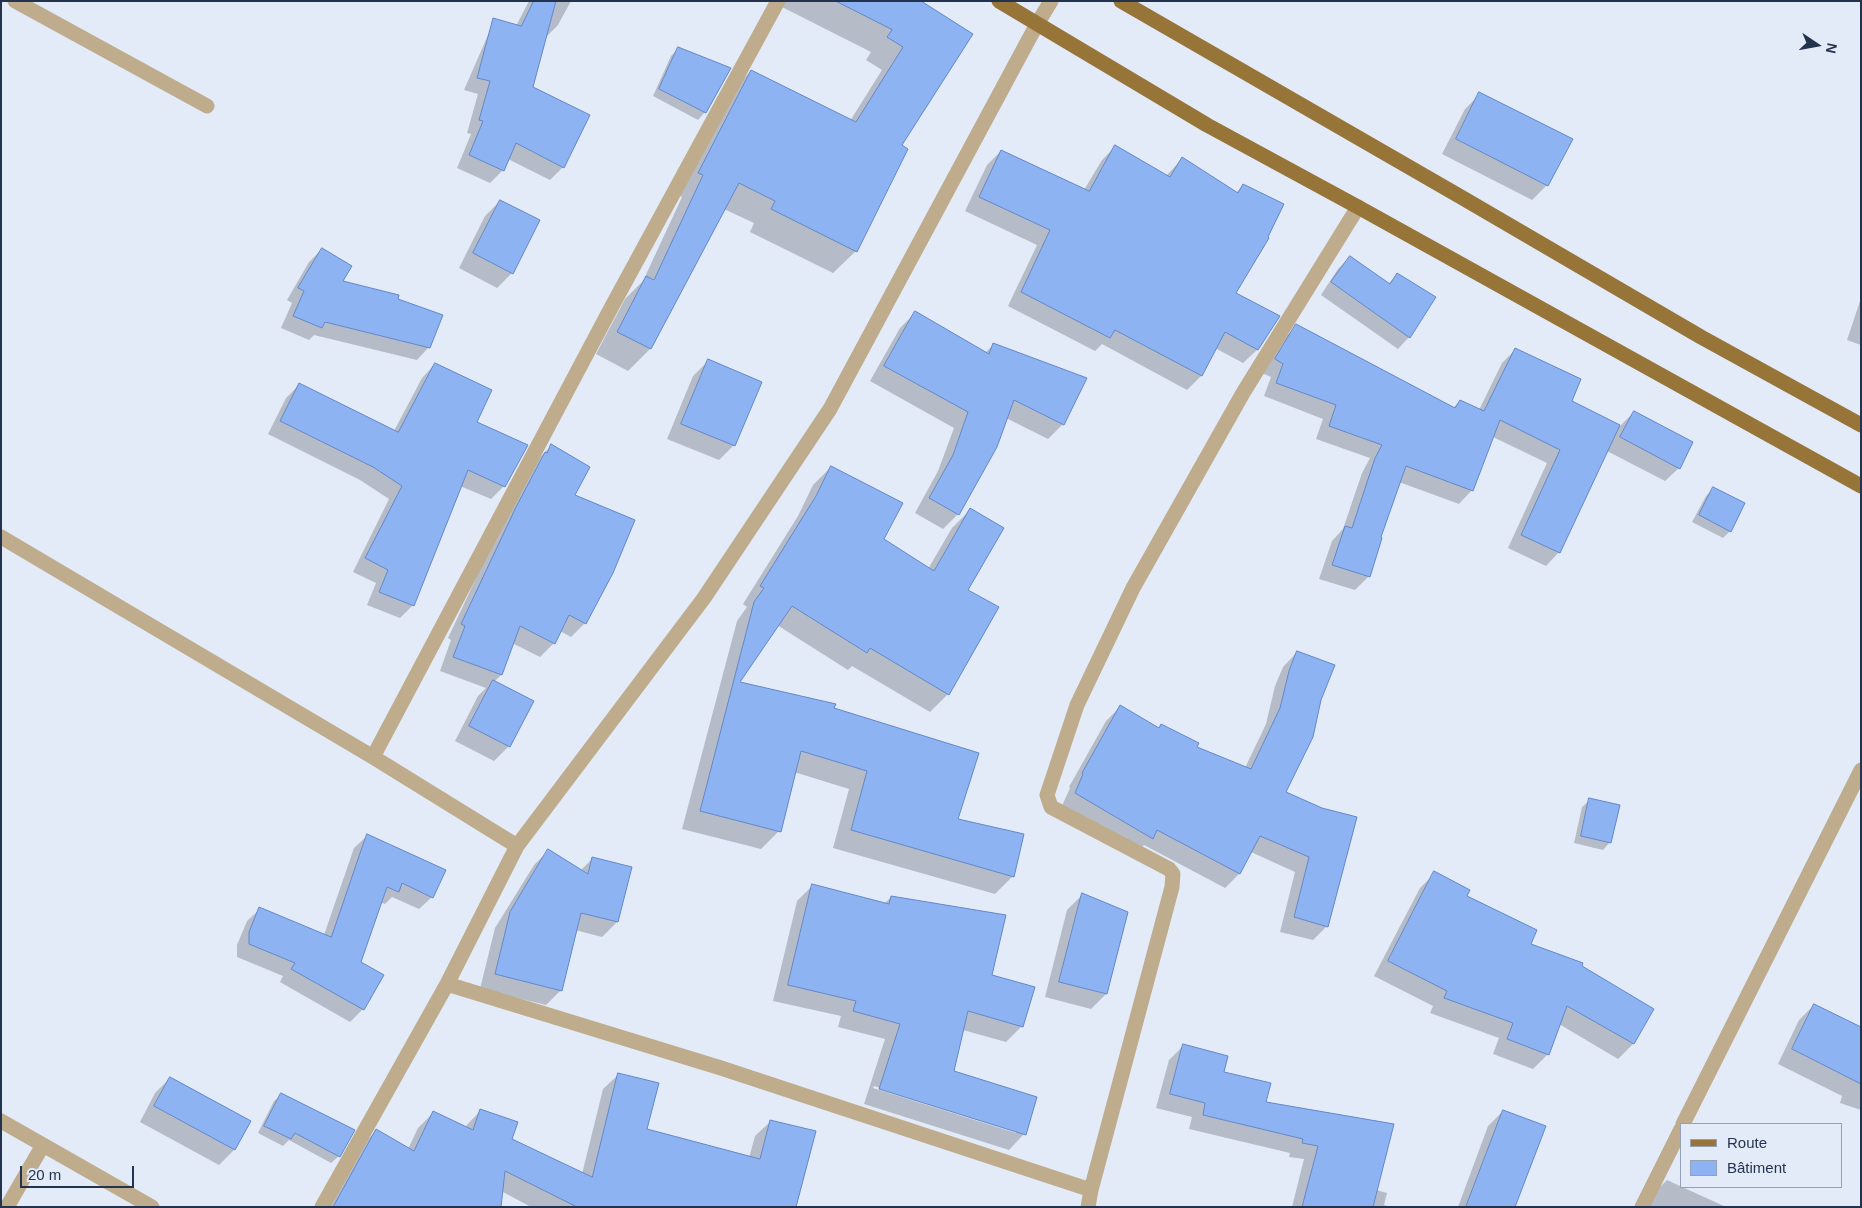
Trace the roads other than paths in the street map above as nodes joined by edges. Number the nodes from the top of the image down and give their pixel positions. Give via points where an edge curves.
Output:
1 (15, 1) edge
2 (778, 1) edge
3 (999, 1) edge
4 (1051, 1) edge
5 (1121, 1) edge
6 (1037, 24) junction
7 (207, 106) dead end
8 (1358, 207) junction
9 (1861, 425) edge
10 (1861, 486) edge
11 (1, 537) edge
12 (372, 757) junction
13 (1861, 770) edge
14 (518, 846) junction
15 (447, 984) junction
16 (1, 1121) edge
17 (1684, 1123) edge
18 (1680, 1131) edge
19 (43, 1144) junction
20 (1091, 1190) junction
21 (7, 1207) edge
22 (152, 1207) edge
23 (322, 1207) edge
24 (1088, 1207) edge
25 (1642, 1207) edge

1 - 7 street
2 - 12 street
3 - 6 main road
4 - 6 street
5 - 9 main road via 1701,338
6 - 8 main road via 1207,126
6 - 14 street via 830,409 704,598
8 - 10 main road
8 - 20 street via 1243,393 1133,588 1077,705 1047,795 1051,807 1173,874
11 - 12 street
12 - 14 street
13 - 17 street
14 - 15 street
15 - 20 street via 721,1068
15 - 23 street
16 - 19 street
18 - 25 street
19 - 21 street
19 - 22 street
20 - 24 street

